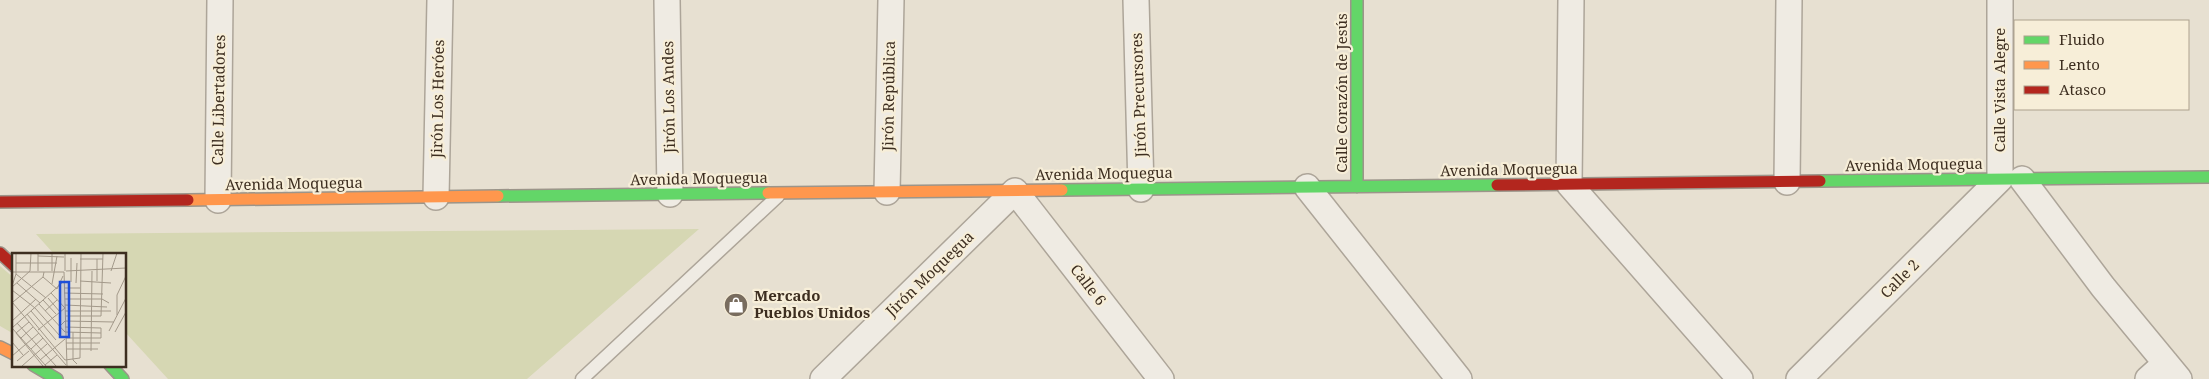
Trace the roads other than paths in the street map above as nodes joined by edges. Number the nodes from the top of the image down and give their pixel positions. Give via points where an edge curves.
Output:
1 (220, 0) edge
2 (440, 0) edge
3 (668, 0) edge
4 (891, 0) edge
5 (1136, 0) edge
6 (1357, 0) edge
7 (1571, 0) edge
8 (1789, 0) edge
9 (2000, 0) edge
10 (2209, 177) edge
11 (2011, 179) junction
12 (1787, 182) junction
13 (1569, 184) junction
14 (1357, 186) junction
15 (1307, 187) junction
16 (1141, 189) junction
17 (1015, 190) junction
18 (887, 192) junction
19 (782, 193) junction
20 (670, 194) junction
21 (436, 197) junction
22 (218, 200) junction
23 (0, 202) edge
24 (0, 252) edge
25 (12, 264) edge
26 (0, 347) edge
27 (12, 353) edge
28 (35, 366) edge
29 (111, 366) edge
30 (2164, 374) edge
31 (57, 379) edge
32 (123, 379) edge
33 (582, 379) edge
34 (823, 379) edge
35 (1161, 379) edge
36 (1459, 379) edge
37 (1740, 379) edge
38 (1799, 379) edge

1 - 22 street, Calle Libertadores
2 - 21 street, Jirón Los Heróes
3 - 20 street, Jirón Los Andes
4 - 18 street, Jirón República
5 - 16 street, Jirón Precursores
6 - 14 main road, Calle Corazón de Jesús
7 - 13 street
8 - 12 street
9 - 11 street, Calle Vista Alegre
10 - 11 main road, Avenida Moquegua
11 - 12 main road, Avenida Moquegua
11 - 30 street via 2103,287
11 - 38 street, Calle 2
12 - 13 main road, Avenida Moquegua
13 - 14 main road, Avenida Moquegua
13 - 37 street
14 - 15 main road, Avenida Moquegua
15 - 16 main road, Avenida Moquegua
15 - 36 street
16 - 17 main road, Avenida Moquegua
17 - 18 main road, Avenida Moquegua
17 - 34 street, Jirón Moquegua
17 - 35 street, Calle 6
18 - 19 main road, Avenida Moquegua
19 - 20 main road, Avenida Moquegua
19 - 33 lane
20 - 21 main road, Avenida Moquegua
21 - 22 main road, Avenida Moquegua
22 - 23 main road, Avenida Moquegua
24 - 25 main road
26 - 27 main road
28 - 31 main road
29 - 32 main road

